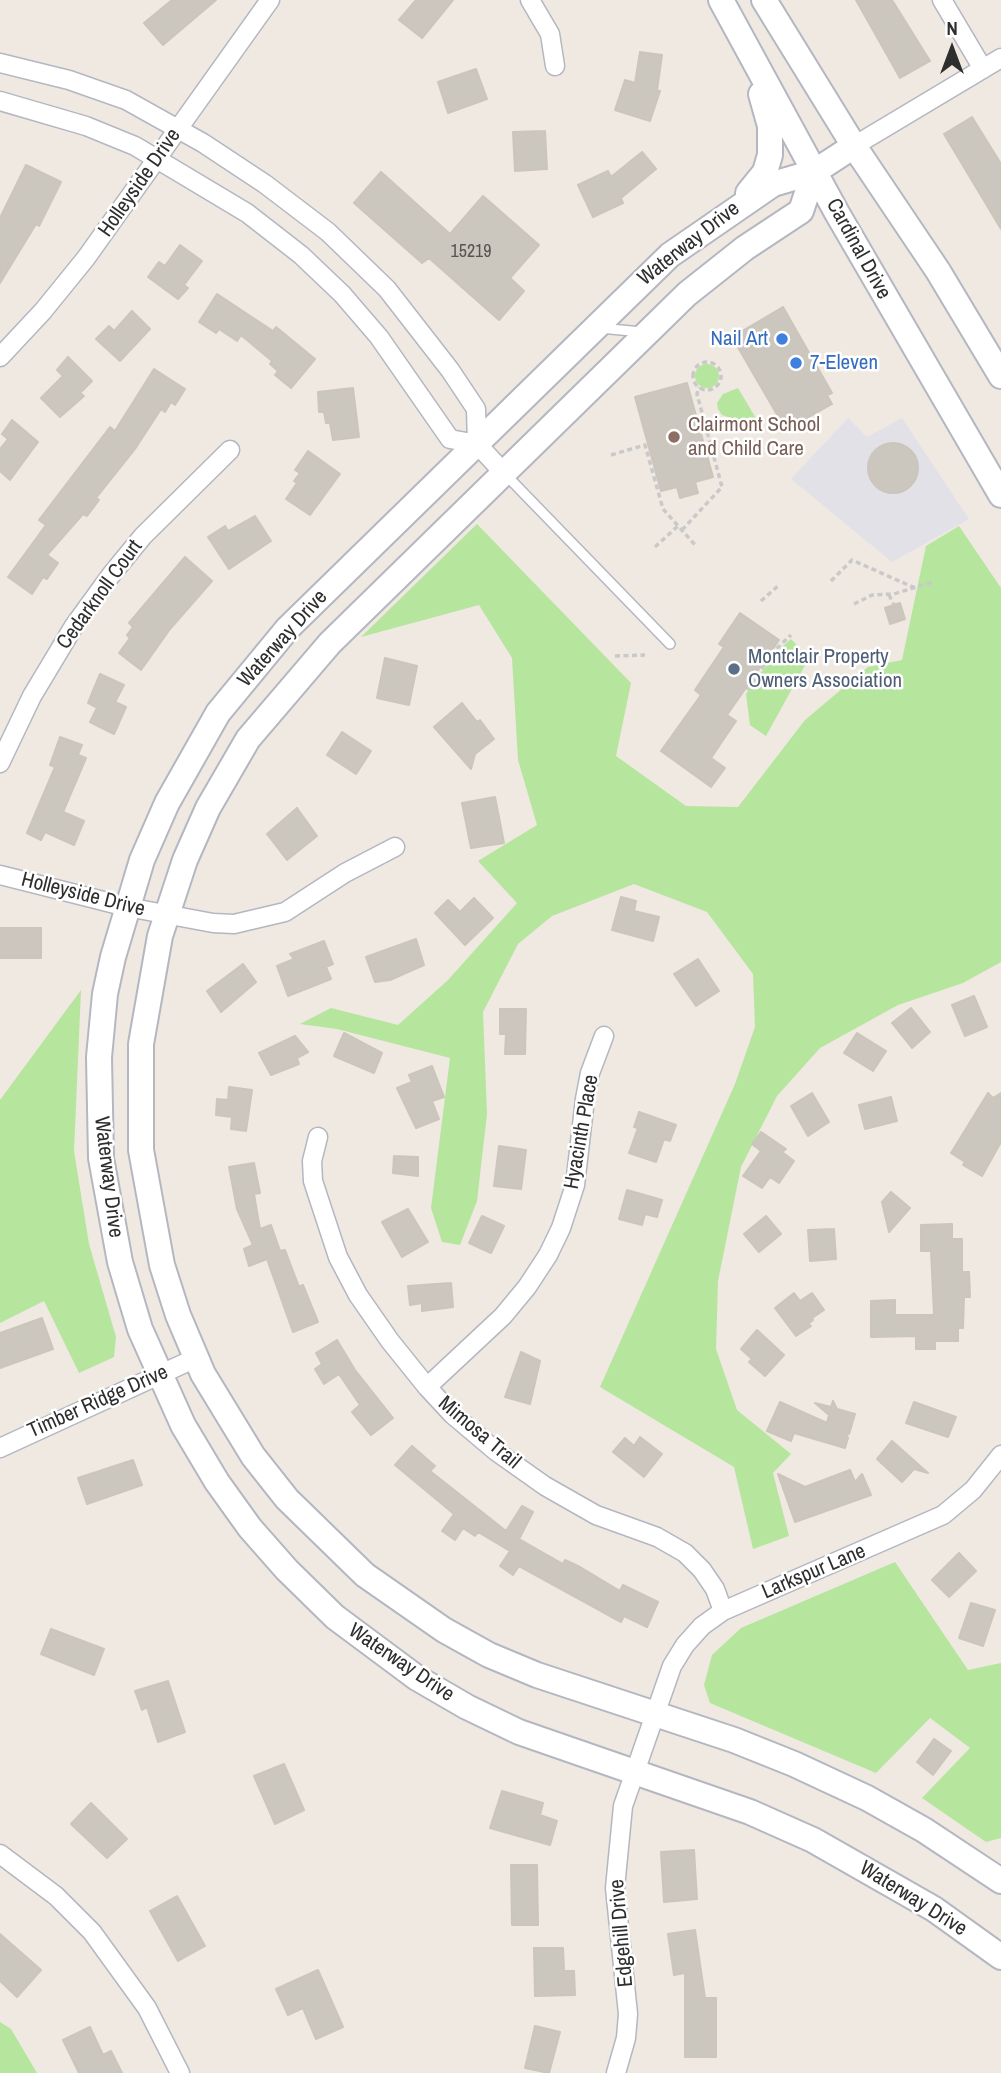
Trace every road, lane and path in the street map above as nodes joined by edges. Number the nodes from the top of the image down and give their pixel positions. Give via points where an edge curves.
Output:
1 (270, 0) edge
2 (530, 0) edge
3 (721, 0) edge
4 (764, 0) edge
5 (942, 0) edge
6 (750, 52) junction
7 (1001, 58) edge
8 (0, 63) edge
9 (555, 66) dead end
10 (983, 69) junction
11 (0, 102) edge
12 (178, 129) junction
13 (854, 146) junction
14 (158, 158) junction
15 (814, 172) junction
16 (736, 207) junction
17 (595, 327) junction
18 (648, 332) junction
19 (3, 348) edge
20 (1001, 376) edge
21 (699, 387) junction
22 (477, 443) junction
23 (230, 450) dead end
24 (611, 455) dead end
25 (504, 473) junction
26 (1001, 495) edge
27 (678, 526) junction
28 (682, 530) junction
29 (696, 546) dead end
30 (655, 547) dead end
31 (831, 581) dead end
32 (933, 582) dead end
33 (779, 585) dead end
34 (915, 588) junction
35 (889, 594) junction
36 (761, 601) dead end
37 (854, 604) dead end
38 (894, 606) dead end
39 (791, 635) dead end
40 (670, 643) dead end
41 (615, 656) dead end
42 (645, 656) dead end
43 (747, 690) dead end
44 (0, 763) edge
45 (395, 847) dead end
46 (0, 874) edge
47 (127, 906) junction
48 (166, 915) junction
49 (604, 1036) dead end
50 (318, 1137) dead end
51 (196, 1358) junction
52 (159, 1375) junction
53 (426, 1387) junction
54 (0, 1448) edge
55 (1001, 1455) edge
56 (723, 1611) junction
57 (654, 1714) junction
58 (634, 1771) junction
59 (0, 1854) edge
60 (1001, 1881) edge
61 (1001, 1957) edge
62 (180, 2073) edge
63 (616, 2073) edge

1 - 12 street, Holleyside Drive
2 - 9 street via 551,34
3 - 6 main road, Cardinal Drive
4 - 13 main road
5 - 10 street
6 - 15 main road, Cardinal Drive
6 - 16 main road via 769,126 770,155 761,178
7 - 10 street
8 - 12 street via 126,100
10 - 13 street
11 - 14 street via 86,125
12 - 14 street, Holleyside Drive
12 - 22 street via 265,184 328,232 387,289 476,409
13 - 15 main road, Waterway Drive
13 - 20 main road
14 - 19 street, Holleyside Drive via 86,258
14 - 22 street via 247,213 300,255 379,337 450,439
15 - 16 main road, Waterway Drive via 779,180
15 - 18 main road, Waterway Drive via 801,211 714,271
15 - 26 main road, Cardinal Drive
16 - 17 main road, Waterway Drive via 670,255
17 - 18 lane
17 - 22 main road, Waterway Drive
18 - 25 main road, Waterway Drive
21 - 21 path via 708,390 718,385 721,375 716,366 705,363 697,368 694,378
21 - 28 path via 697,394 722,487
22 - 25 street
22 - 47 main road, Waterway Drive via 251,669 188,761 142,860
23 - 44 street, Cedarknoll Court via 143,536 111,575 32,696
24 - 27 path via 645,446 663,509
25 - 40 lane
25 - 48 main road, Waterway Drive via 330,643 248,739 208,808
27 - 28 path
27 - 30 path
28 - 29 path
31 - 34 path via 852,560
32 - 34 path
33 - 36 path
34 - 35 path
35 - 37 path via 872,594
35 - 38 path
39 - 43 path
41 - 42 path
45 - 48 street, Holleyside Drive via 345,873 295,908 260,920 213,923
46 - 47 street, Holleyside Drive
47 - 48 street, Holleyside Drive
47 - 52 main road, Waterway Drive via 105,994 99,1057 100,1146 120,1262
48 - 51 main road, Waterway Drive via 141,1044 141,1150 162,1265
49 - 53 street, Hyacinth Place via 587,1086 575,1185 548,1255 503,1316
50 - 53 street, Mimosa Trail via 313,1181 338,1257 358,1295
51 - 52 street, Timber Ridge Drive
51 - 57 main road, Waterway Drive via 253,1456 325,1538 366,1575 433,1623 489,1655
52 - 54 street, Timber Ridge Drive
52 - 58 main road, Waterway Drive via 224,1492 286,1570 335,1617 417,1678 467,1707 519,1732
53 - 56 street, Mimosa Trail via 479,1437 545,1486 596,1515 657,1537 685,1553 715,1589
55 - 56 street, Larkspur Lane via 962,1500 925,1525
56 - 57 street, Larkspur Lane via 685,1645
57 - 58 street, Edgehill Drive
57 - 60 main road, Waterway Drive via 746,1745 867,1798
58 - 61 main road, Waterway Drive via 813,1840 934,1909
58 - 63 street, Edgehill Drive via 617,1847 617,1920 628,2014
59 - 62 street via 56,1896 92,1932 147,2008

